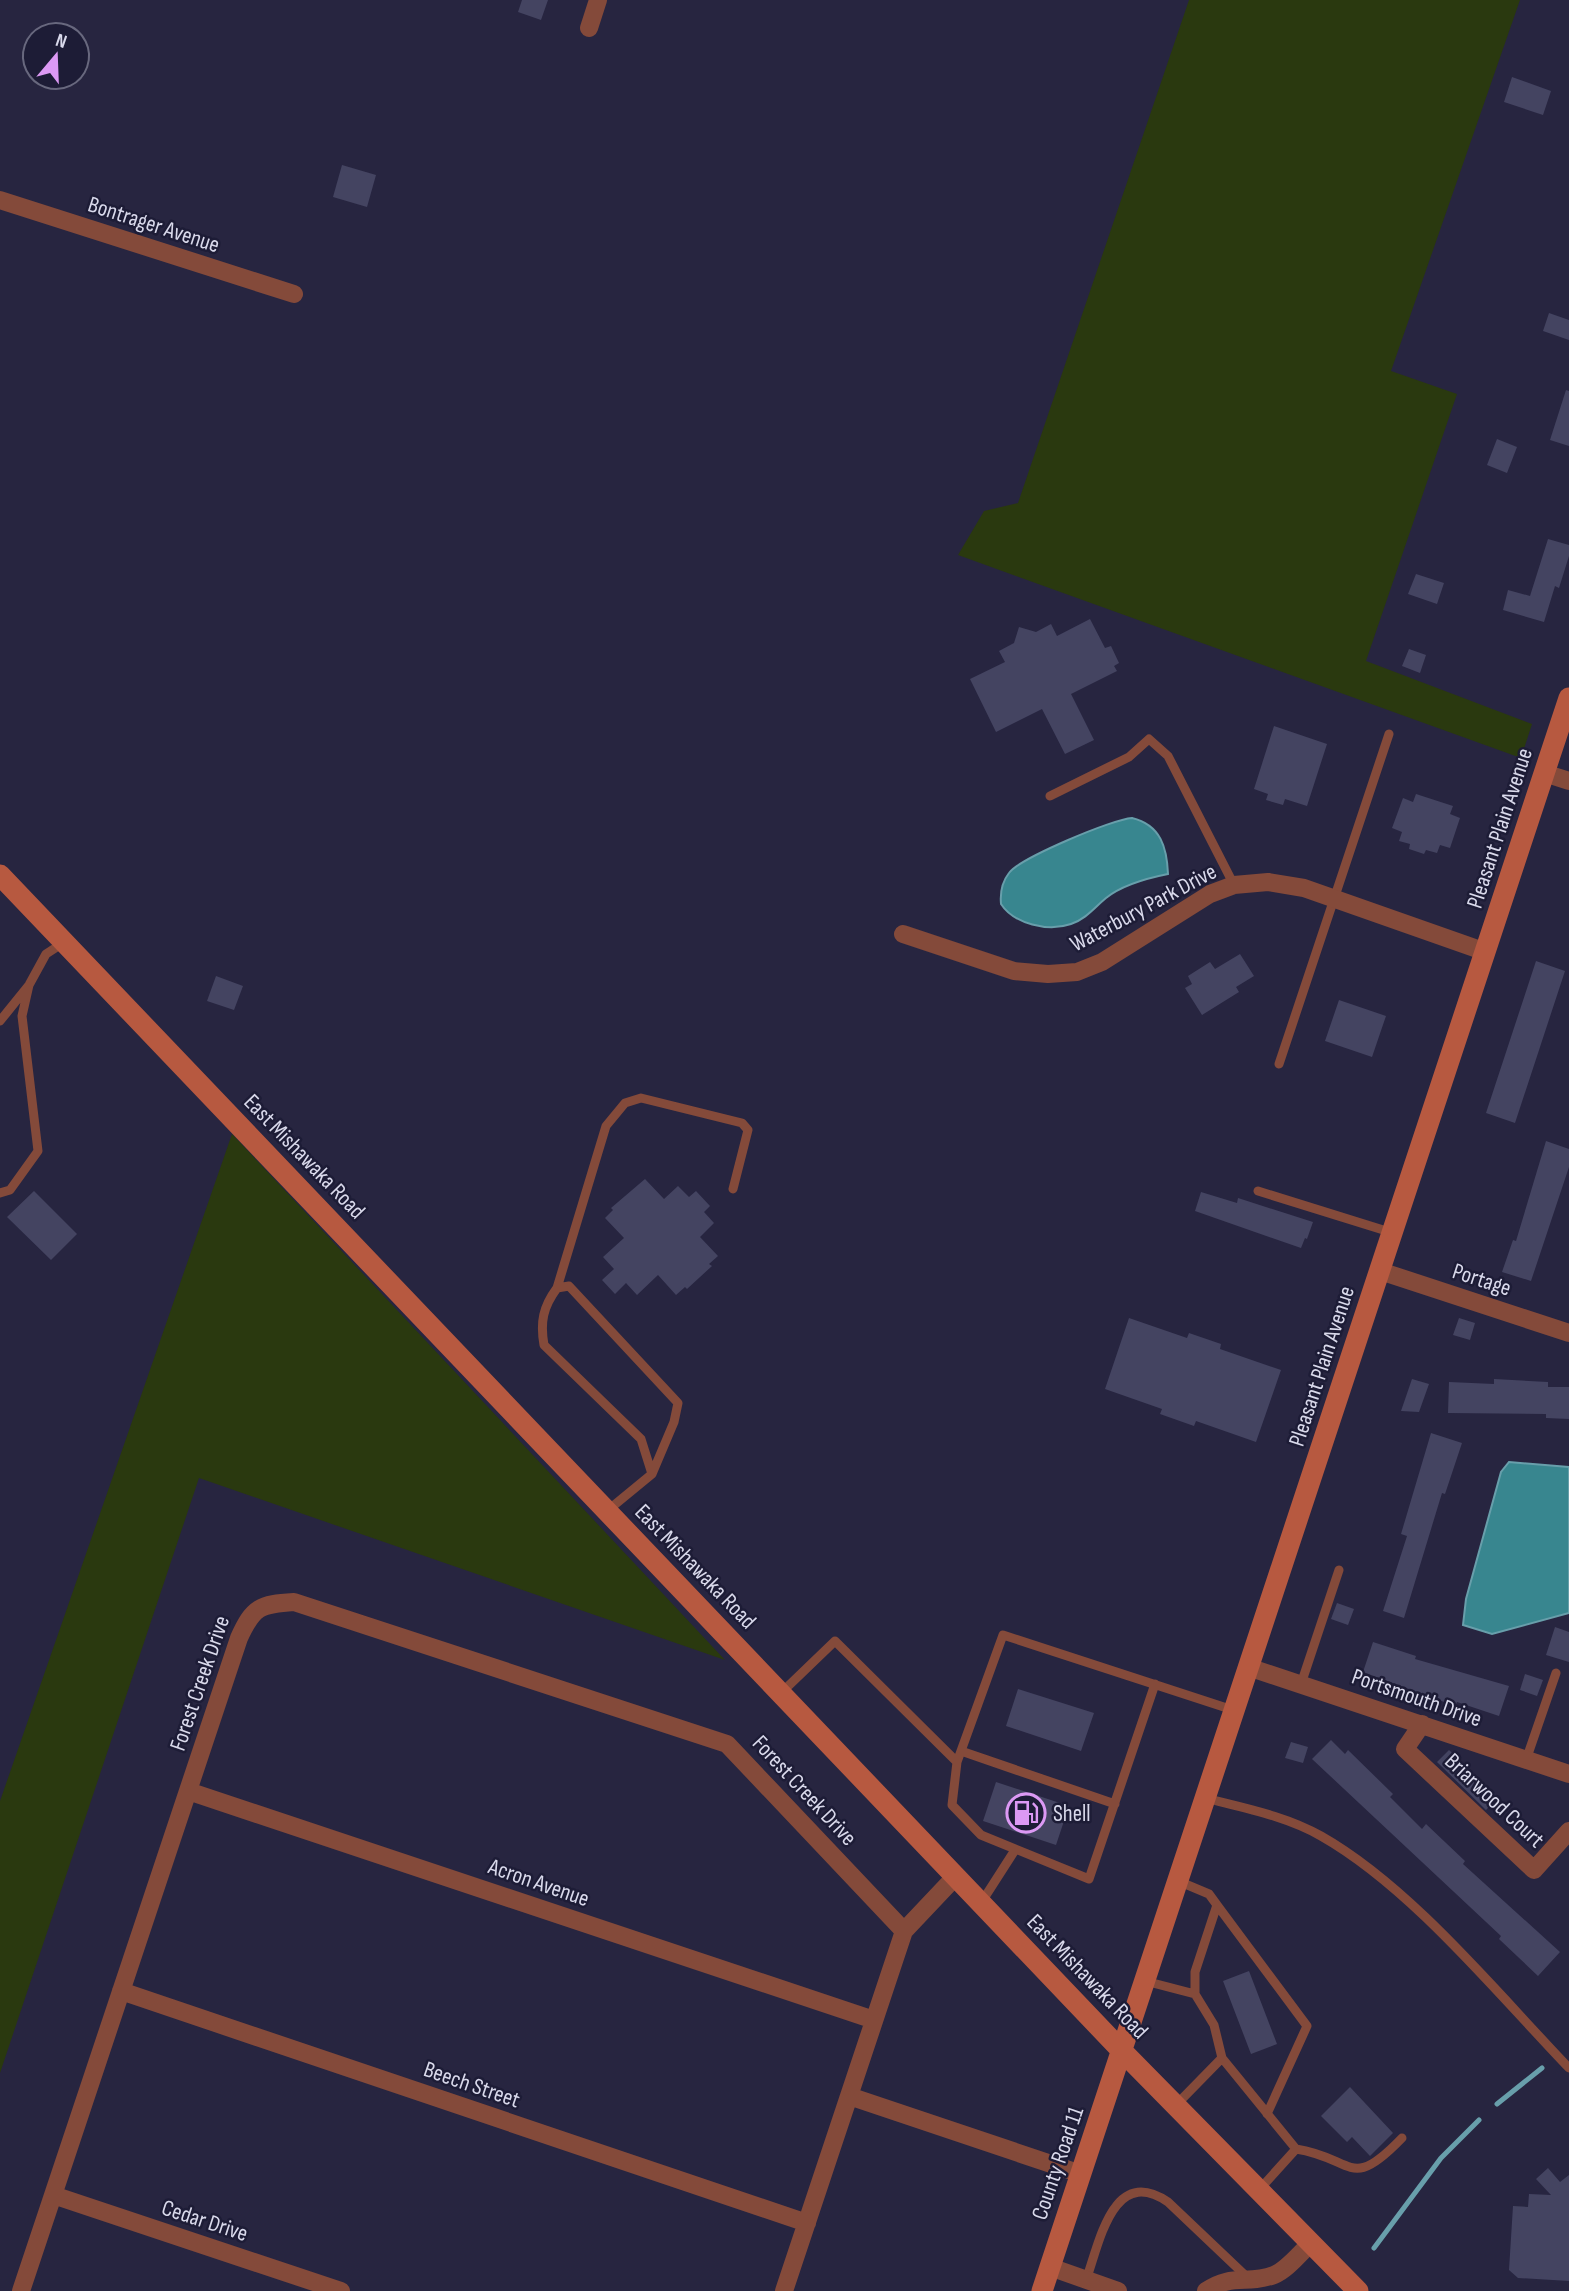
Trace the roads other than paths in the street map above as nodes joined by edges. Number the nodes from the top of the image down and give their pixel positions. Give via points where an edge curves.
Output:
1 (598, 0) edge
2 (589, 28) dead end
3 (0, 200) edge
4 (294, 294) dead end
5 (1569, 698) edge
6 (1389, 734) dead end
7 (1544, 773) junction
8 (1569, 781) edge
9 (1050, 796) dead end
10 (0, 875) edge
11 (1234, 885) junction
12 (1333, 898) junction
13 (903, 934) dead end
14 (64, 942) junction
15 (1486, 953) junction
16 (29, 985) junction
17 (0, 1021) edge
18 (1279, 1065) dead end
19 (733, 1189) dead end
20 (1258, 1191) dead end
21 (0, 1193) edge
22 (1393, 1233) junction
23 (1380, 1271) junction
24 (557, 1288) junction
25 (1569, 1333) edge
26 (652, 1475) junction
27 (607, 1511) junction
28 (1339, 1570) dead end
29 (1248, 1667) junction
30 (1556, 1673) dead end
31 (1301, 1684) junction
32 (1155, 1685) junction
33 (781, 1693) junction
34 (1234, 1710) junction
35 (1422, 1724) junction
36 (961, 1751) junction
37 (1526, 1760) junction
38 (957, 1762) junction
39 (1569, 1774) edge
40 (188, 1791) junction
41 (1205, 1798) junction
42 (1115, 1804) junction
43 (1569, 1831) edge
44 (1015, 1850) junction
45 (956, 1876) junction
46 (1178, 1881) junction
47 (981, 1903) junction
48 (1217, 1905) junction
49 (904, 1931) junction
50 (1145, 1980) junction
51 (121, 1991) junction
52 (1195, 1994) junction
53 (874, 2020) junction
54 (1122, 2051) junction
55 (1222, 2057) junction
56 (1569, 2068) edge
57 (849, 2096) junction
58 (1176, 2105) junction
59 (1267, 2114) junction
60 (1402, 2137) dead end
61 (1296, 2150) junction
62 (1081, 2174) junction
63 (1259, 2190) junction
64 (53, 2195) junction
65 (807, 2223) junction
66 (1311, 2243) junction
67 (1050, 2267) junction
68 (1249, 2280) junction
69 (1081, 2283) edge
70 (21, 2291) edge
71 (341, 2291) edge
72 (784, 2291) edge
73 (1042, 2291) edge
74 (1118, 2291) edge
75 (1206, 2291) edge
76 (1358, 2291) edge

1 - 2 street
3 - 4 street, Bontrager Avenue
5 - 7 main road, Pleasant Plain Avenue
6 - 12 lane
7 - 8 street
7 - 15 main road, Pleasant Plain Avenue
9 - 11 lane via 1129,757 1149,739 1168,756
10 - 14 main road, East Mishawaka Road
11 - 12 street, Waterbury Park Drive via 1268,882
11 - 13 street, Waterbury Park Drive via 1210,894 1102,962 1077,972 1014,971
12 - 15 street, Waterbury Park Drive
12 - 18 lane
14 - 16 lane via 46,954
14 - 27 main road, East Mishawaka Road
15 - 22 main road, Pleasant Plain Avenue
16 - 17 lane
16 - 21 lane via 22,1016 38,1151 10,1190
19 - 24 lane via 748,1130 742,1123 641,1098 625,1103 606,1126
20 - 22 lane
22 - 23 main road, Pleasant Plain Avenue
23 - 25 street, Portage
23 - 29 main road, Pleasant Plain Avenue
24 - 26 lane via 546,1303 541,1327 544,1345 641,1439
24 - 26 lane via 569,1286 678,1404
26 - 27 lane
27 - 33 main road, East Mishawaka Road
28 - 31 lane
29 - 31 street, Portsmouth Drive
29 - 34 main road, Pleasant Plain Avenue
30 - 37 lane
31 - 35 street, Portsmouth Drive
32 - 34 lane
32 - 36 lane via 1003,1635
32 - 42 lane
33 - 38 lane via 835,1641
33 - 45 main road, East Mishawaka Road
34 - 41 main road, Pleasant Plain Avenue
35 - 37 street, Portsmouth Drive
35 - 43 street, Briarwood Court via 1405,1749 1534,1870
36 - 38 lane
36 - 42 lane
37 - 39 street, Portsmouth Drive
38 - 44 lane via 952,1804 981,1835
40 - 49 street, Forest Creek Drive via 250,1614 268,1604 294,1602 727,1744
40 - 51 street, Forest Creek Drive
40 - 53 street, Acron Avenue
41 - 46 main road, Pleasant Plain Avenue
41 - 56 lane via 1274,1816 1320,1835 1363,1864 1408,1902
42 - 44 lane via 1089,1879
44 - 47 lane
45 - 47 main road, East Mishawaka Road
45 - 49 street
46 - 48 lane via 1209,1894
46 - 50 main road, Pleasant Plain Avenue
47 - 54 main road, East Mishawaka Road
48 - 52 lane via 1195,1972
48 - 59 lane via 1307,2026
49 - 53 street
50 - 52 lane
50 - 54 main road, Pleasant Plain Avenue
51 - 64 street, Forest Creek Drive
51 - 65 street, Beech Street
52 - 55 lane via 1214,2025
53 - 57 street
54 - 58 main road, East Mishawaka Road
54 - 62 main road, County Road 11
55 - 58 lane
55 - 59 lane
57 - 62 street
57 - 65 street
58 - 63 main road, East Mishawaka Road
59 - 61 lane
60 - 61 lane via 1378,2163 1366,2168
61 - 63 lane
62 - 67 main road, County Road 11
63 - 66 main road, East Mishawaka Road
64 - 70 street, Forest Creek Drive
64 - 71 street, Cedar Drive
65 - 72 street
66 - 68 street via 1278,2274
66 - 76 main road, East Mishawaka Road
67 - 69 street
67 - 73 main road, County Road 11
68 - 69 lane via 1168,2202 1142,2191 1129,2193 1117,2204
68 - 75 street via 1222,2280
69 - 74 street

